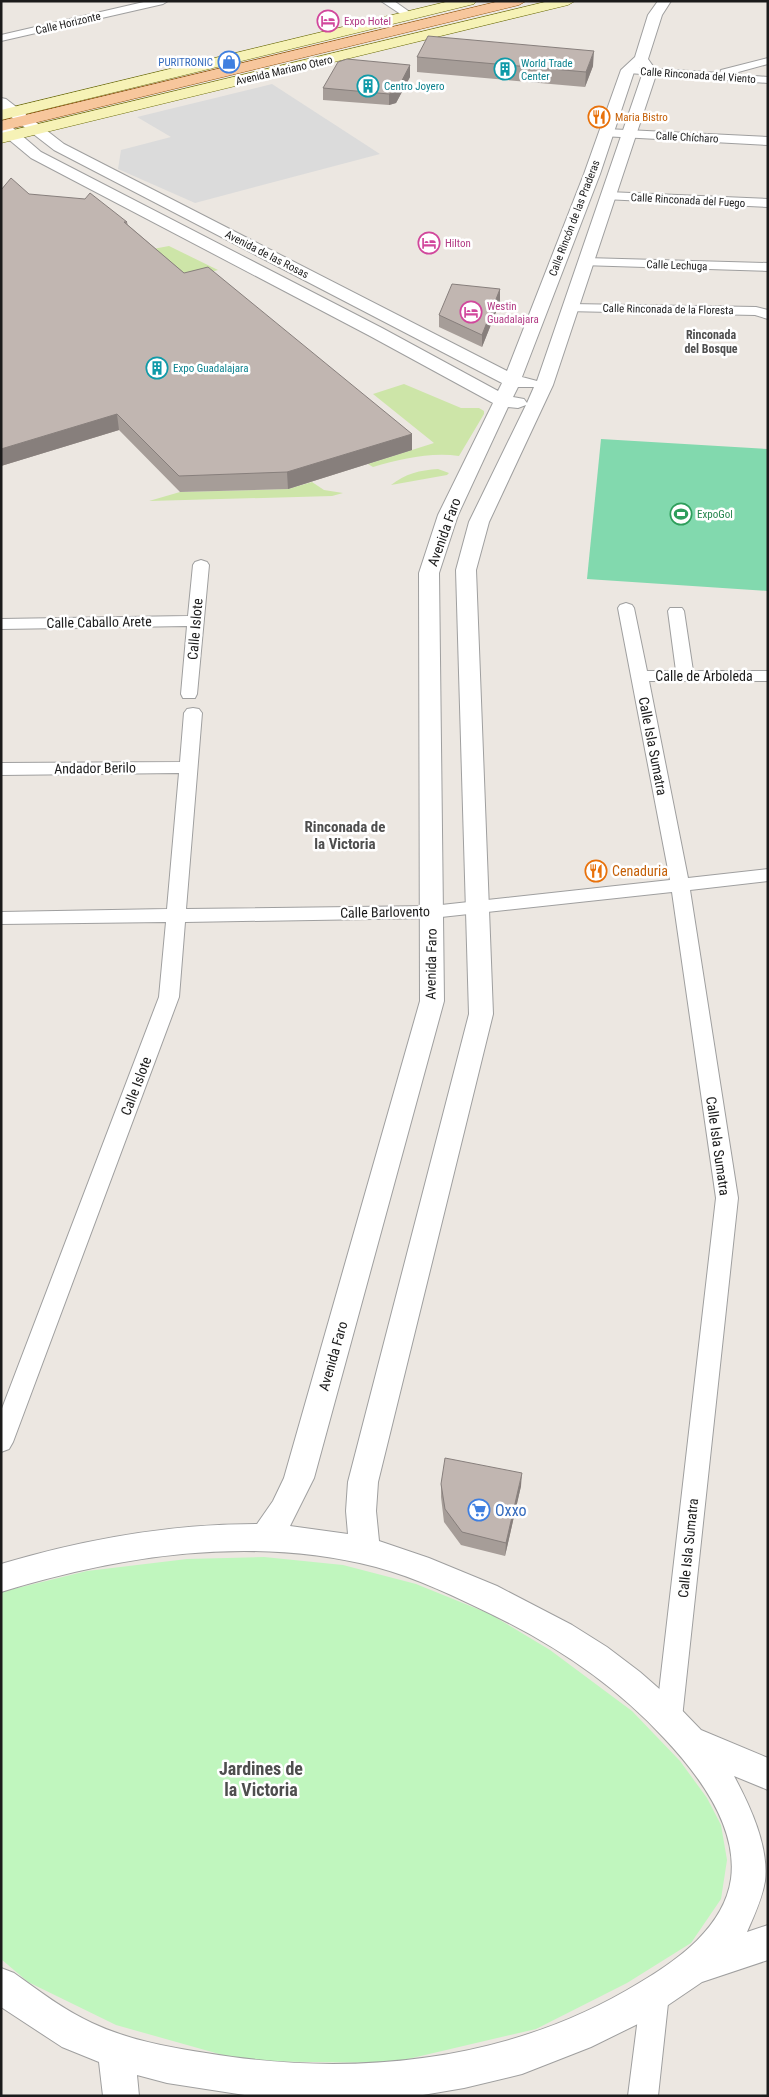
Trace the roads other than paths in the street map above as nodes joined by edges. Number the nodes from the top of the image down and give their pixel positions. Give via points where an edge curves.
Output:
1 (163, 1) edge
2 (386, 1) edge
3 (469, 1) edge
4 (519, 1) edge
5 (568, 1) edge
6 (666, 1) edge
7 (493, 8) junction
8 (653, 8) edge
9 (536, 10) junction
10 (408, 15) junction
11 (355, 30) junction
12 (1, 38) edge
13 (329, 47) junction
14 (768, 61) edge
15 (645, 66) junction
16 (706, 77) junction
17 (768, 80) edge
18 (10, 123) edge
19 (606, 133) junction
20 (628, 134) junction
21 (768, 141) edge
22 (608, 196) junction
23 (768, 203) edge
24 (586, 262) junction
25 (768, 267) edge
26 (570, 308) junction
27 (767, 314) edge
28 (376, 332) junction
29 (447, 346) junction
30 (544, 385) junction
31 (508, 391) junction
32 (536, 405) junction
33 (201, 565) dead end
34 (626, 608) dead end
35 (676, 611) dead end
36 (196, 621) junction
37 (1, 624) edge
38 (640, 676) junction
39 (685, 676) junction
40 (768, 676) edge
41 (189, 694) dead end
42 (193, 713) dead end
43 (188, 767) junction
44 (1, 769) edge
45 (768, 875) edge
46 (680, 884) junction
47 (477, 908) junction
48 (432, 912) junction
49 (175, 915) junction
50 (1, 918) edge
51 (1, 1442) edge
52 (265, 1538) junction
53 (365, 1550) junction
54 (1, 1578) edge
55 (680, 1730) junction
56 (768, 1774) edge
57 (768, 1942) edge
58 (692, 1968) junction
59 (1, 1986) edge
60 (655, 1994) junction
61 (116, 2050) junction
62 (275, 2091) edge
63 (121, 2096) edge
64 (643, 2096) edge

1 - 12 street, Calle Horizonte
2 - 10 street
3 - 10 main road, Avenida Mariano Otero
4 - 7 main road, Avenida Mariano Otero
5 - 9 main road, Avenida Mariano Otero
6 - 8 street, Calle Rincón de las Praderas
7 - 11 main road
7 - 13 main road, Avenida Mariano Otero
8 - 15 street, Calle Rincón de las Praderas
9 - 13 main road
9 - 18 main road, Avenida Mariano Otero
10 - 11 main road, Avenida Mariano Otero
11 - 18 main road, Avenida Mariano Otero
13 - 18 main road, Avenida Mariano Otero
14 - 16 street
15 - 16 street, Calle Rinconada del Viento
15 - 19 street, Calle Rincón de las Praderas via 628,70
15 - 20 street, Calle Rincón de las Praderas
16 - 17 street, Calle Rinconada del Viento
18 - 28 street, Avenida de las Rosas via 36,155
18 - 29 street, Avenida de las Rosas
19 - 20 street, Calle Chícharo
19 - 31 street, Calle Rincón de las Praderas
20 - 21 street, Calle Chícharo
20 - 22 street, Calle Rincón de las Praderas
22 - 23 street, Calle Rinconada del Fuego
22 - 24 street, Calle Rincón de las Praderas
24 - 25 street, Calle Lechuga
24 - 26 street, Calle Rincón de las Praderas
26 - 27 street, Calle Rinconada de la Floresta via 756,311
26 - 30 street, Calle Rincón de las Praderas
28 - 29 street via 406,335
28 - 31 street, Avenida de las Rosas
29 - 31 street, Avenida de las Rosas
30 - 31 street, Avenida de las Rosas
30 - 32 street
31 - 32 street, Avenida de las Rosas
31 - 48 street, Avenida Faro via 448,515 429,573
32 - 47 street via 479,522 466,570
33 - 36 street, Calle Islote
34 - 38 street, Calle Isla Sumatra
35 - 39 street
36 - 37 street, Calle Caballo Arete
36 - 41 street, Calle Islote
38 - 39 street, Calle de Arboleda
38 - 46 street, Calle Isla Sumatra
39 - 40 street, Calle de Arboleda
42 - 43 street, Calle Islote
43 - 44 street, Andador Berilo
43 - 49 street, Calle Islote
45 - 46 street, Calle Barlovento
46 - 47 street, Calle Barlovento
46 - 55 street, Calle Isla Sumatra via 727,1198
47 - 48 street, Calle Barlovento
47 - 53 street via 482,1014 363,1482 361,1511
48 - 49 street, Calle Barlovento
48 - 52 street, Avenida Faro via 432,1001 428,1019 299,1478 284,1510
49 - 50 street, Calle Barlovento
49 - 51 street, Calle Islote via 169,997
52 - 53 street
52 - 54 street via 161,1543 79,1556
53 - 55 street via 470,1588 547,1626 610,1669
55 - 56 street
55 - 58 street via 721,1785 734,1810 749,1878 723,1940
57 - 58 street
58 - 60 street
59 - 61 street via 76,2034
60 - 62 street via 570,2040 474,2072 364,2088
60 - 64 street
61 - 62 street
61 - 63 street

